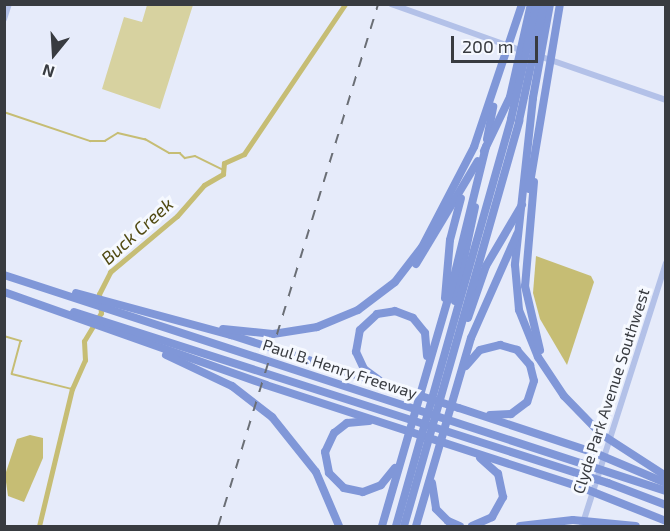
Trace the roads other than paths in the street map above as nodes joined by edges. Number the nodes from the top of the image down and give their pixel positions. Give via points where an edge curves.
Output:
1 (9, 4) edge
2 (391, 4) edge
3 (522, 4) edge
4 (531, 4) edge
5 (537, 4) edge
6 (544, 4) edge
7 (550, 4) edge
8 (560, 4) edge
9 (4, 19) edge
10 (512, 47) junction
11 (549, 60) junction
12 (501, 70) junction
13 (666, 100) edge
14 (540, 141) junction
15 (486, 145) junction
16 (482, 162) junction
17 (527, 189) junction
18 (666, 263) edge
19 (4, 273) edge
20 (4, 291) edge
21 (53, 307) junction
22 (135, 308) junction
23 (123, 309) junction
24 (346, 316) junction
25 (439, 329) junction
26 (116, 330) junction
27 (421, 390) junction
28 (411, 393) junction
29 (441, 396) junction
30 (453, 399) junction
31 (570, 403) junction
32 (459, 408) junction
33 (427, 417) junction
34 (400, 429) junction
35 (407, 438) junction
36 (448, 445) junction
37 (439, 450) junction
38 (666, 476) edge
39 (666, 483) edge
40 (666, 491) edge
41 (666, 506) edge
42 (666, 520) edge
43 (339, 526) edge
44 (382, 526) edge
45 (396, 526) edge
46 (404, 526) edge
47 (416, 526) edge
48 (460, 526) edge
49 (472, 526) edge
50 (520, 526) edge
51 (582, 526) edge
52 (636, 526) edge

1 - 9 main road
2 - 10 main road
3 - 10 highway
4 - 15 highway via 513,87
5 - 33 highway via 516,104
6 - 29 highway via 521,113
7 - 17 highway via 534,88
8 - 11 highway
10 - 11 main road
10 - 12 highway
11 - 13 main road
11 - 14 highway
12 - 15 highway
12 - 24 highway via 474,147 417,255 390,286
14 - 17 highway
14 - 31 highway via 525,262 526,298 538,345
15 - 16 highway
15 - 24 highway via 416,264 382,297
15 - 25 highway via 455,215
16 - 25 highway
16 - 33 highway via 465,257
17 - 29 highway via 481,279
17 - 30 highway via 516,235 477,320
17 - 31 highway via 515,265 518,304 538,357
18 - 51 main road, Clyde Park Avenue Southwest
19 - 23 highway, Paul B. Henry Freeway
20 - 21 highway
21 - 26 highway, Paul B. Henry Freeway
21 - 26 highway
22 - 23 highway
22 - 24 highway via 232,330 273,334
22 - 28 highway
23 - 40 highway, Paul B. Henry Freeway
25 - 27 highway
26 - 34 highway
26 - 41 highway, Paul B. Henry Freeway via 265,373 608,483
26 - 43 highway via 202,370 260,406 309,462
27 - 28 highway via 428,350 422,327 401,312 377,314 357,336 359,361 374,377
27 - 35 highway
28 - 32 highway
29 - 46 highway
30 - 32 highway via 468,362 480,350 505,345 528,361 534,386 527,402 518,410 494,416
30 - 37 highway
31 - 38 highway via 619,448
32 - 39 highway via 615,460
33 - 45 highway
34 - 35 highway via 363,421 341,427 325,452 331,477 350,491 378,488 392,475
34 - 36 highway
35 - 44 highway
36 - 42 highway via 604,495
36 - 49 highway via 489,463 502,484 497,511 485,522
37 - 47 highway
37 - 48 highway via 432,496 440,513
50 - 52 highway via 573,520

